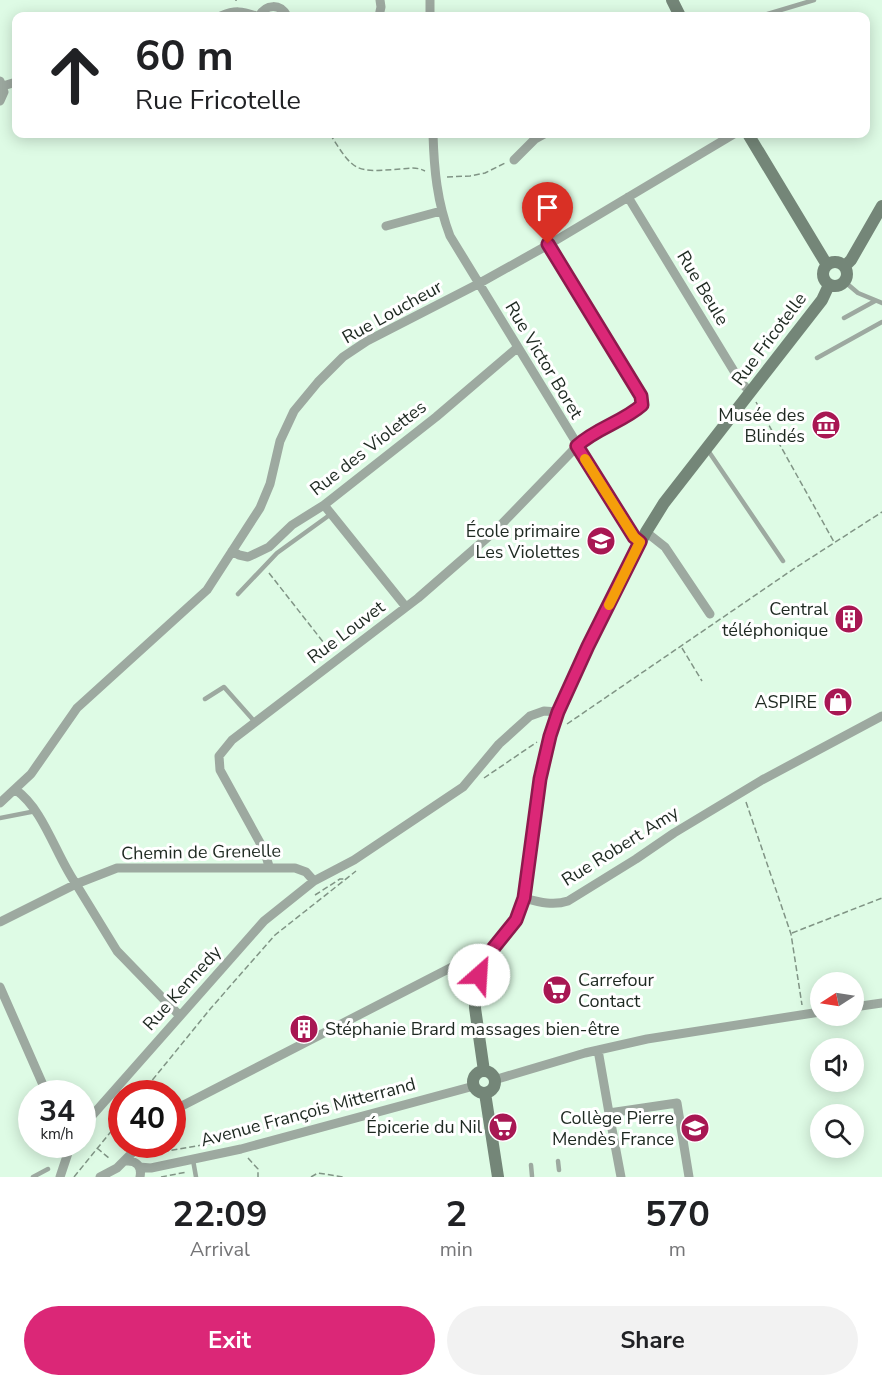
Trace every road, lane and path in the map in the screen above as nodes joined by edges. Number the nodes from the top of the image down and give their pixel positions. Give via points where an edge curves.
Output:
1 (287, 0) edge
2 (814, 0) edge
3 (230, 12) edge
4 (247, 12) edge
5 (262, 12) edge
6 (284, 12) edge
7 (774, 12) edge
8 (2, 83) edge
9 (0, 101) edge
10 (333, 138) edge
11 (433, 138) edge
12 (537, 138) edge
13 (727, 138) edge
14 (750, 138) edge
15 (514, 160) joint
16 (435, 176) junction
17 (628, 197) junction
18 (882, 206) edge
19 (441, 211) junction
20 (386, 226) dead end
21 (548, 244) junction
22 (827, 265) junction
23 (845, 266) junction
24 (845, 282) junction
25 (478, 285) junction
26 (829, 285) junction
27 (875, 301) junction
28 (882, 303) edge
29 (844, 318) dead end
30 (882, 322) edge
31 (517, 348) junction
32 (817, 358) dead end
33 (751, 393) junction
34 (577, 446) junction
35 (707, 449) junction
36 (324, 505) junction
37 (882, 512) edge
38 (331, 514) junction
39 (643, 537) junction
40 (834, 543) junction
41 (232, 551) junction
42 (783, 561) dead end
43 (264, 566) junction
44 (238, 594) dead end
45 (406, 607) junction
46 (710, 614) dead end
47 (682, 647) junction
48 (337, 660) junction
49 (702, 681) dead end
50 (205, 699) dead end
51 (558, 712) junction
52 (882, 716) edge
53 (255, 722) junction
54 (550, 736) junction
55 (483, 779) dead end
56 (16, 790) junction
57 (742, 792) junction
58 (0, 803) edge
59 (36, 811) junction
60 (0, 818) edge
61 (268, 866) junction
62 (356, 871) dead end
63 (345, 879) junction
64 (314, 881) junction
65 (76, 884) junction
66 (306, 887) junction
67 (524, 898) junction
68 (882, 898) edge
69 (0, 922) edge
70 (791, 933) junction
71 (482, 964) junction
72 (0, 987) edge
73 (882, 1003) edge
74 (864, 1006) edge
75 (810, 1014) edge
76 (179, 1015) junction
77 (804, 1015) junction
78 (598, 1050) junction
79 (484, 1071) junction
80 (41, 1080) edge
81 (152, 1080) edge
82 (494, 1080) junction
83 (474, 1086) junction
84 (484, 1093) junction
85 (186, 1104) edge
86 (96, 1111) edge
87 (609, 1113) junction
88 (108, 1135) edge
89 (227, 1142) dead end
90 (97, 1148) junction
91 (186, 1148) edge
92 (241, 1149) junction
93 (66, 1158) edge
94 (193, 1160) junction
95 (558, 1161) dead end
96 (531, 1165) dead end
97 (48, 1169) dead end
98 (116, 1169) edge
99 (136, 1169) edge
100 (559, 1170) dead end
101 (532, 1176) edge
102 (33, 1177) edge
103 (60, 1177) edge
104 (74, 1177) edge
105 (100, 1177) edge
106 (161, 1177) edge
107 (188, 1177) edge
108 (196, 1177) edge
109 (258, 1177) edge
110 (311, 1177) edge
111 (343, 1177) edge
112 (498, 1177) edge
113 (621, 1177) edge
114 (689, 1177) edge

1 - 6 street
2 - 7 lane
3 - 4 street
5 - 6 street via 267,8
8 - 9 street
10 - 16 path via 358,170 418,168
11 - 16 street, Rue Victor Boret
12 - 15 street
13 - 17 street, Rue Loucheur
14 - 22 street
15 - 16 path via 478,175
16 - 19 street, Rue Victor Boret
17 - 21 street, Rue Loucheur
17 - 33 street, Rue Beule
18 - 23 street
19 - 20 street
19 - 25 street, Rue Victor Boret via 450,236
21 - 25 street, Rue Loucheur
21 - 34 street, Rue Louvet via 641,396 642,405 634,412
22 - 23 street via 837,262
22 - 26 street via 823,276
23 - 24 street
24 - 26 street
24 - 27 lane
25 - 31 street, Rue Victor Boret
25 - 41 street, Rue Loucheur via 367,341 318,381 294,411 280,441 260,508
26 - 33 street, Rue Fricotelle via 822,300
27 - 28 lane
27 - 29 lane
30 - 32 lane
31 - 34 street, Rue Victor Boret
31 - 36 street, Rue des Violettes
33 - 35 street, Rue Fricotelle
33 - 40 path
34 - 39 street, Rue Victor Boret via 634,537
34 - 45 street, Rue Louvet via 496,530
35 - 39 street, Rue Fricotelle via 664,503
35 - 42 lane
36 - 38 street
36 - 41 street, Rue des Violettes via 258,553 248,557
37 - 40 path
38 - 43 lane
38 - 45 street
39 - 46 street, Rue Victor Boret via 665,547
39 - 51 street, Rue Fricotelle
40 - 47 path
41 - 56 street, Rue Loucheur via 207,590 77,708
43 - 44 lane
43 - 48 path
45 - 48 street, Rue Louvet
47 - 49 path
47 - 54 path
48 - 53 street, Rue Louvet
50 - 53 lane via 224,687
51 - 54 street, Rue Fricotelle
51 - 64 street via 530,716 499,744 463,787 354,860
52 - 57 street, Rue Robert Amy
53 - 61 street, Rue Louvet via 219,756 220,770 264,850
54 - 55 path via 531,744
54 - 67 street, Rue Fricotelle
56 - 58 street, Rue Loucheur
56 - 59 street
57 - 67 street, Rue Robert Amy via 568,901 559,904
57 - 70 path
59 - 60 lane
59 - 65 street
61 - 64 street, Chemin de Grenelle via 295,868
61 - 65 street, Chemin de Grenelle via 117,868
62 - 63 path
63 - 66 path via 316,895
63 - 81 path via 275,935
64 - 66 street, Rue Kennedy
65 - 69 street, Chemin de Grenelle
65 - 76 street via 117,951
66 - 76 street, Rue Kennedy via 264,921
67 - 71 street via 516,920
68 - 70 path
70 - 77 path
71 - 79 street via 475,996
71 - 85 street via 456,965
72 - 80 street
73 - 74 street
75 - 77 street
76 - 86 street, Rue Kennedy
77 - 78 street
78 - 82 street
78 - 87 street
79 - 82 street
79 - 83 street via 475,1076
82 - 84 street via 493,1087
83 - 84 street
83 - 92 street, Avenue François Mitterrand
84 - 112 street
87 - 113 street
87 - 114 street via 677,1103
88 - 90 path
89 - 91 path
90 - 98 path
90 - 104 path
92 - 94 street, Avenue François Mitterrand
92 - 109 path via 258,1169
93 - 103 street
94 - 99 street, Avenue François Mitterrand
94 - 108 lane
95 - 100 lane
96 - 101 lane
97 - 102 lane
98 - 99 street via 119,1164
98 - 105 street
106 - 107 path via 188,1172
110 - 111 path via 318,1173

